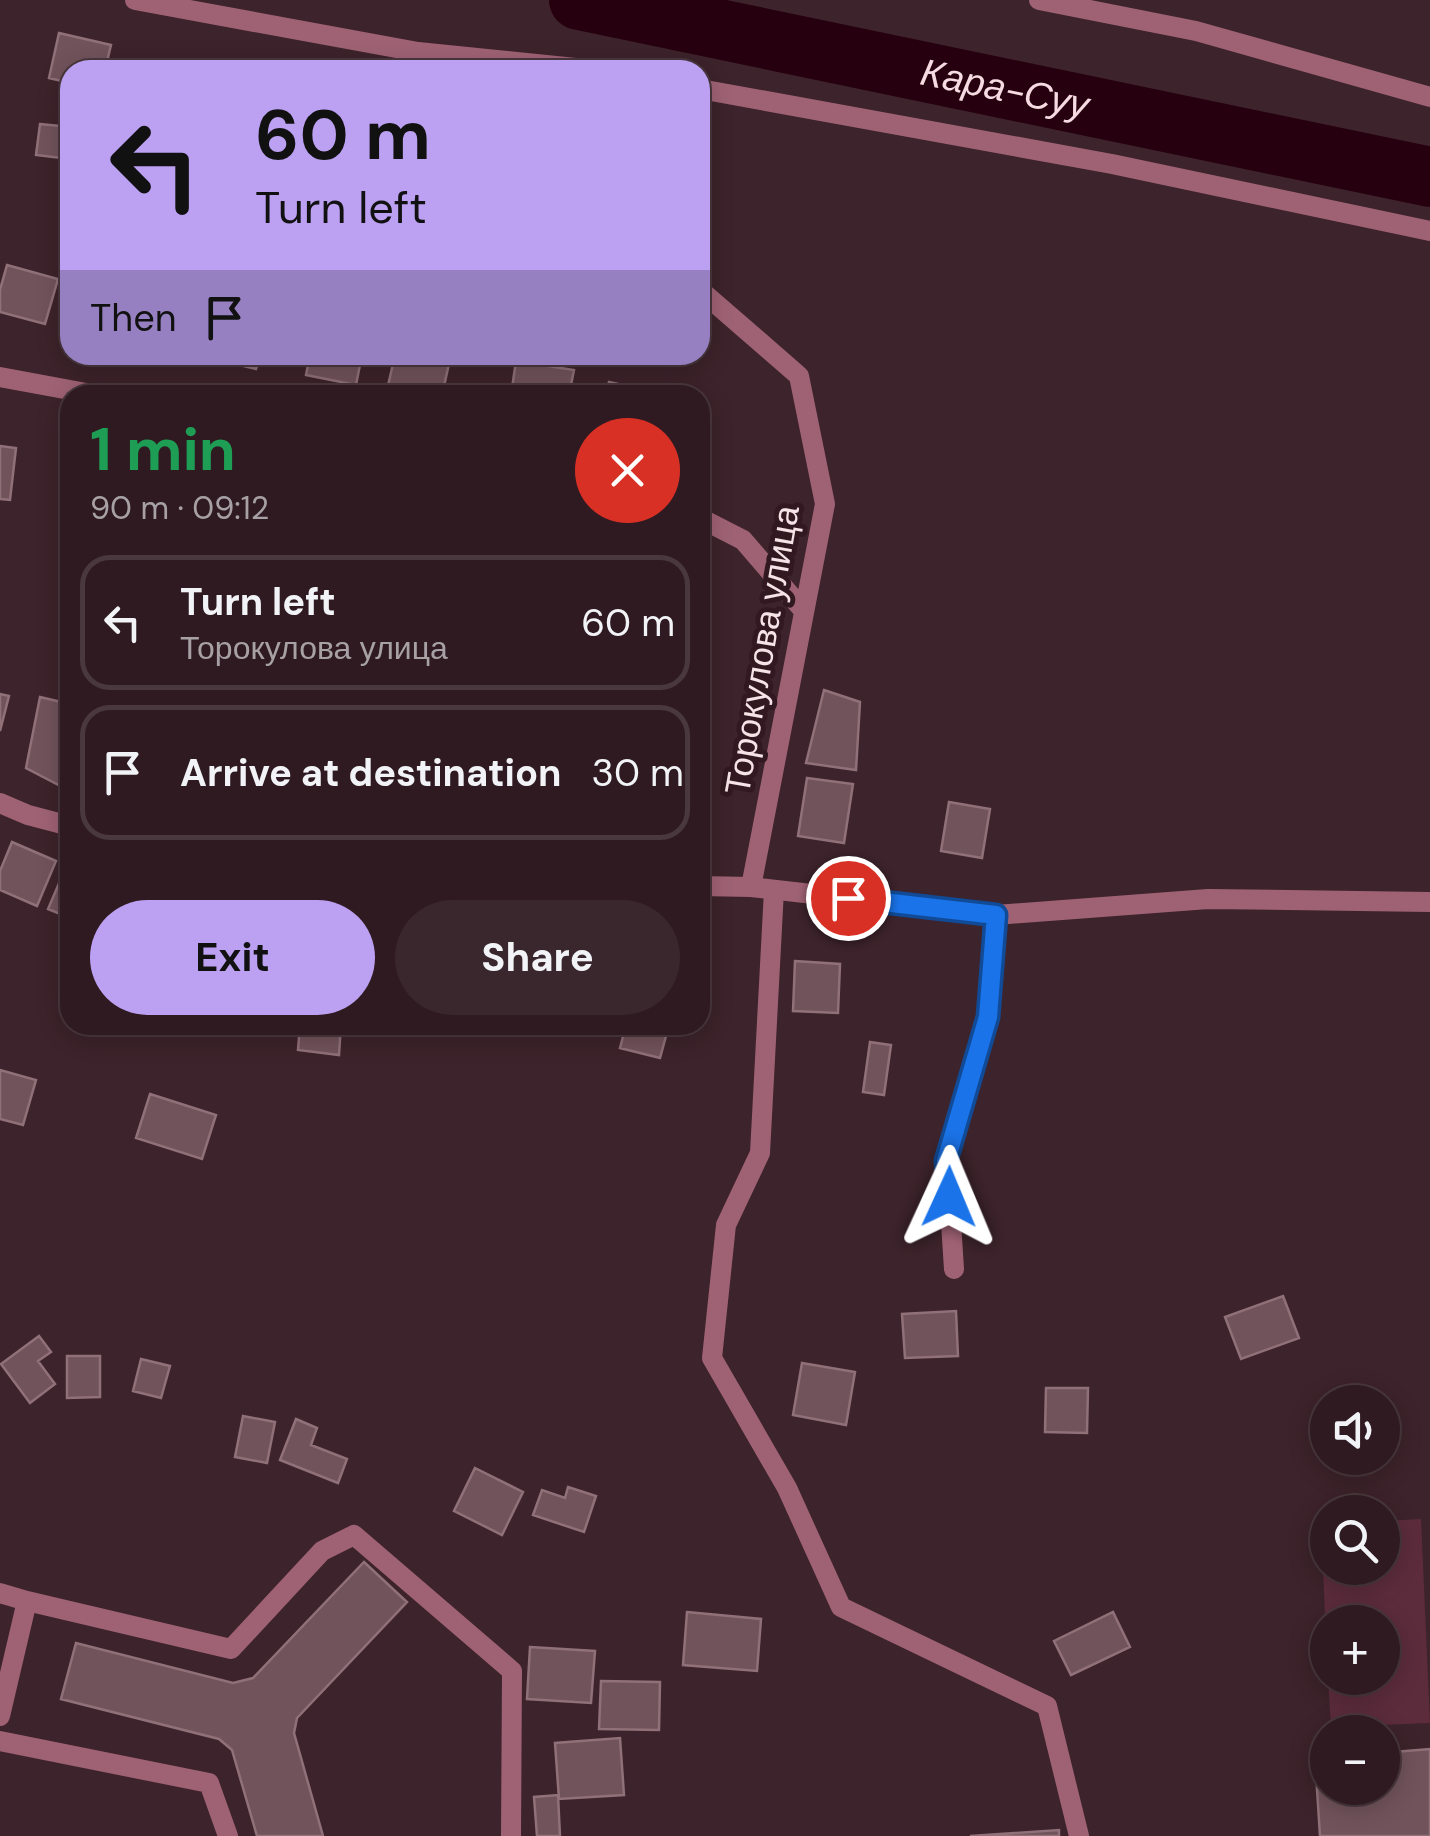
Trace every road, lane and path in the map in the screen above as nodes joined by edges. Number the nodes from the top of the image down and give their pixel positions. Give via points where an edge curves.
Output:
1 (135, 0) edge
2 (1038, 0) edge
3 (418, 52) junction
4 (428, 60) edge
5 (496, 60) edge
6 (710, 91) edge
7 (1430, 97) edge
8 (1430, 231) edge
9 (710, 299) edge
10 (0, 376) edge
11 (60, 388) edge
12 (710, 523) edge
13 (804, 612) junction
14 (0, 803) edge
15 (60, 823) edge
16 (710, 886) edge
17 (750, 887) junction
18 (774, 890) junction
19 (1430, 902) edge
20 (996, 915) junction
21 (954, 1269) dead end
22 (0, 1593) edge
23 (28, 1601) junction
24 (0, 1716) edge
25 (0, 1740) edge
26 (228, 1836) edge
27 (511, 1836) edge
28 (1079, 1836) edge

1 - 3 street
2 - 7 street via 1196,31
3 - 4 street
3 - 5 street
6 - 8 street
9 - 13 street, Торокулова улица via 798,376 825,504
10 - 11 street
12 - 13 street via 742,540
13 - 17 street, Торокулова улица
14 - 15 street
16 - 17 street
17 - 18 street
18 - 20 street
18 - 28 street via 760,1153 726,1225 712,1358 787,1488 841,1606 1047,1706
19 - 20 street via 1208,899
20 - 21 street via 988,1017 946,1161
22 - 23 street
23 - 24 street
23 - 27 street via 231,1648 322,1551 354,1535 512,1671
25 - 26 street via 210,1783

